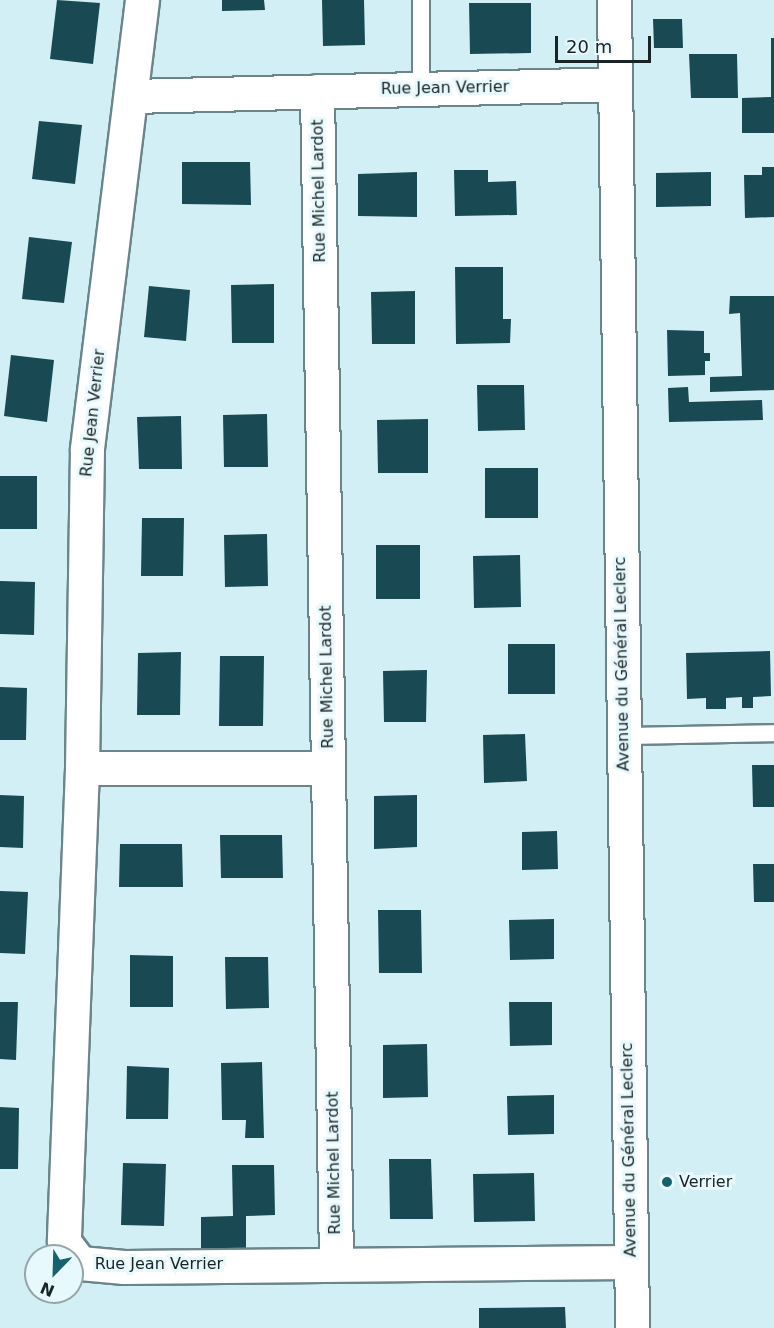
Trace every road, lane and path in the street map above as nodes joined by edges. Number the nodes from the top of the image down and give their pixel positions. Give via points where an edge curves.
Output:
1 (142, 0) edge
2 (421, 0) edge
3 (614, 0) edge
4 (614, 84) junction
5 (421, 88) junction
6 (317, 91) junction
7 (131, 96) junction
8 (774, 733) edge
9 (623, 736) junction
10 (81, 768) junction
11 (328, 768) junction
12 (631, 1262) junction
13 (336, 1263) junction
14 (632, 1328) edge

1 - 7 street, Rue Jean Verrier
2 - 5 lane
3 - 4 street, Avenue du Général Leclerc
4 - 5 street, Rue Jean Verrier
4 - 9 street, Avenue du Général Leclerc
5 - 6 street, Rue Jean Verrier
6 - 7 street, Rue Jean Verrier
6 - 11 street, Rue Michel Lardot
7 - 10 street, Rue Jean Verrier via 87,449
8 - 9 lane
9 - 12 street, Avenue du Général Leclerc
10 - 11 street
10 - 13 street, Rue Jean Verrier via 64,1242 80,1263 113,1266
11 - 13 street, Rue Michel Lardot
12 - 13 street, Rue Jean Verrier
12 - 14 street, Avenue du Général Leclerc

